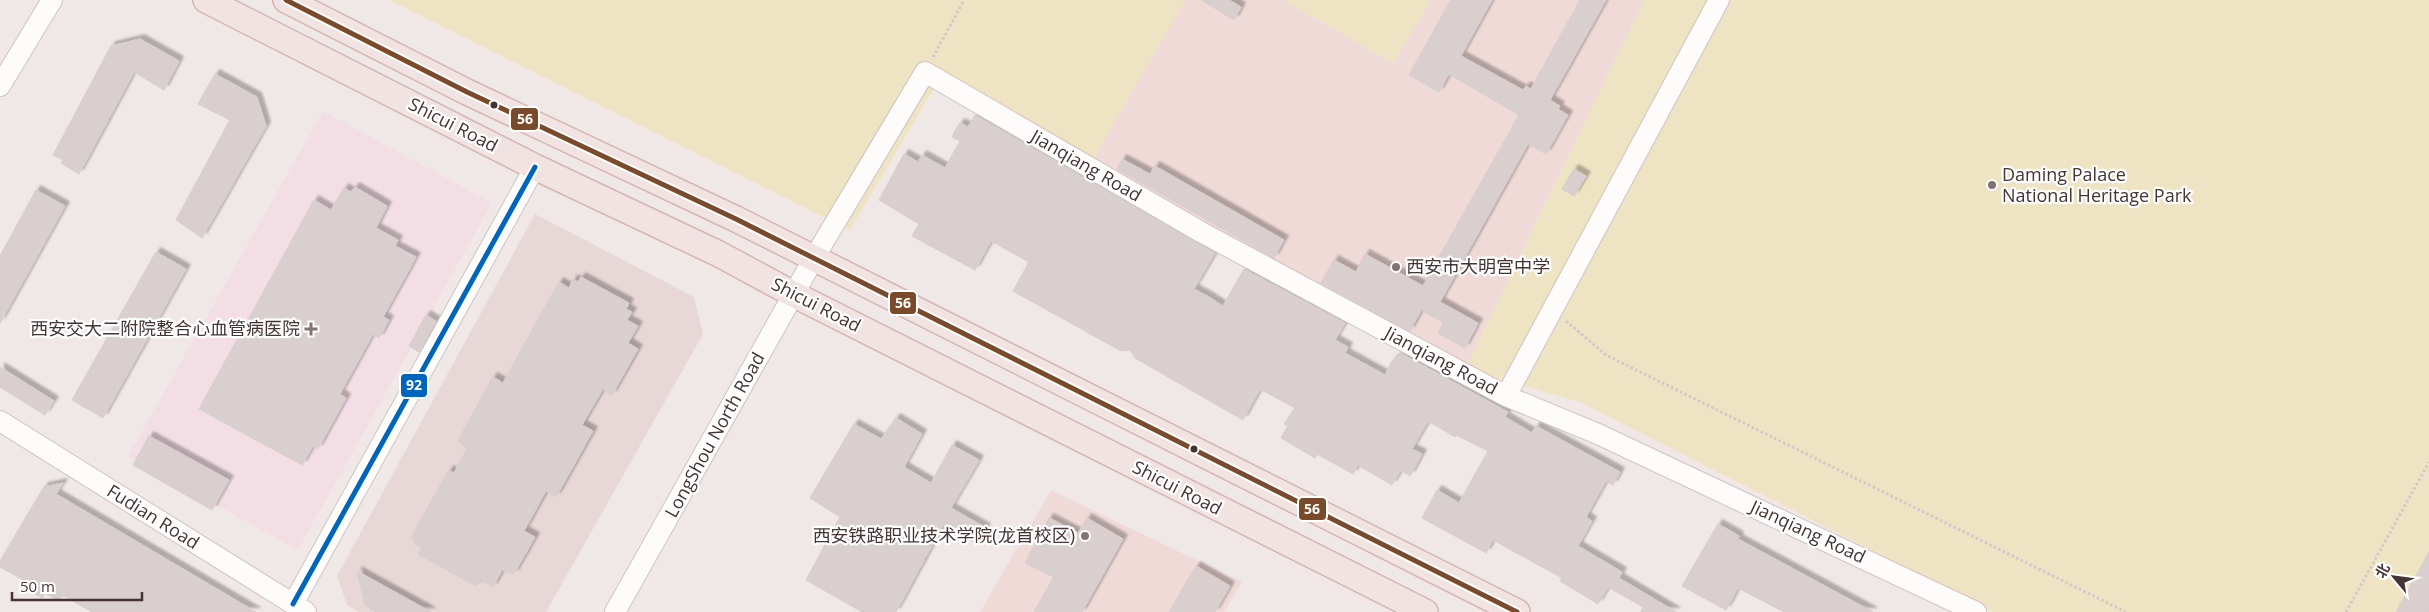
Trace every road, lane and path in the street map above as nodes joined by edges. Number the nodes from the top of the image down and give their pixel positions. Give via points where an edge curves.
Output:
1 (52, 0) edge
2 (206, 0) edge
3 (286, 0) edge
4 (964, 0) edge
5 (1720, 0) edge
6 (925, 72) junction
7 (0, 86) edge
8 (535, 167) junction
9 (814, 258) junction
10 (793, 294) junction
11 (1564, 319) dead end
12 (1506, 396) junction
13 (0, 422) edge
14 (2429, 462) edge
15 (299, 608) edge
16 (1964, 609) edge
17 (615, 612) edge
18 (1425, 612) edge
19 (1517, 612) edge
20 (2126, 612) edge
21 (2346, 612) edge

1 - 7 street
2 - 8 main road, Shicui Road
3 - 9 main road, Shicui Road via 467,92
4 - 6 path
5 - 12 street
6 - 9 street, LongShou North Road
6 - 12 street, Jianqiang Road via 1200,232
8 - 10 main road, Shicui Road via 719,254
8 - 15 street
9 - 10 street, LongShou North Road
9 - 19 main road, Shicui Road
10 - 17 street, LongShou North Road
10 - 18 main road, Shicui Road
11 - 20 path via 1606,356
12 - 16 street, Jianqiang Road via 1598,434
13 - 15 street, Fudian Road
14 - 21 path

